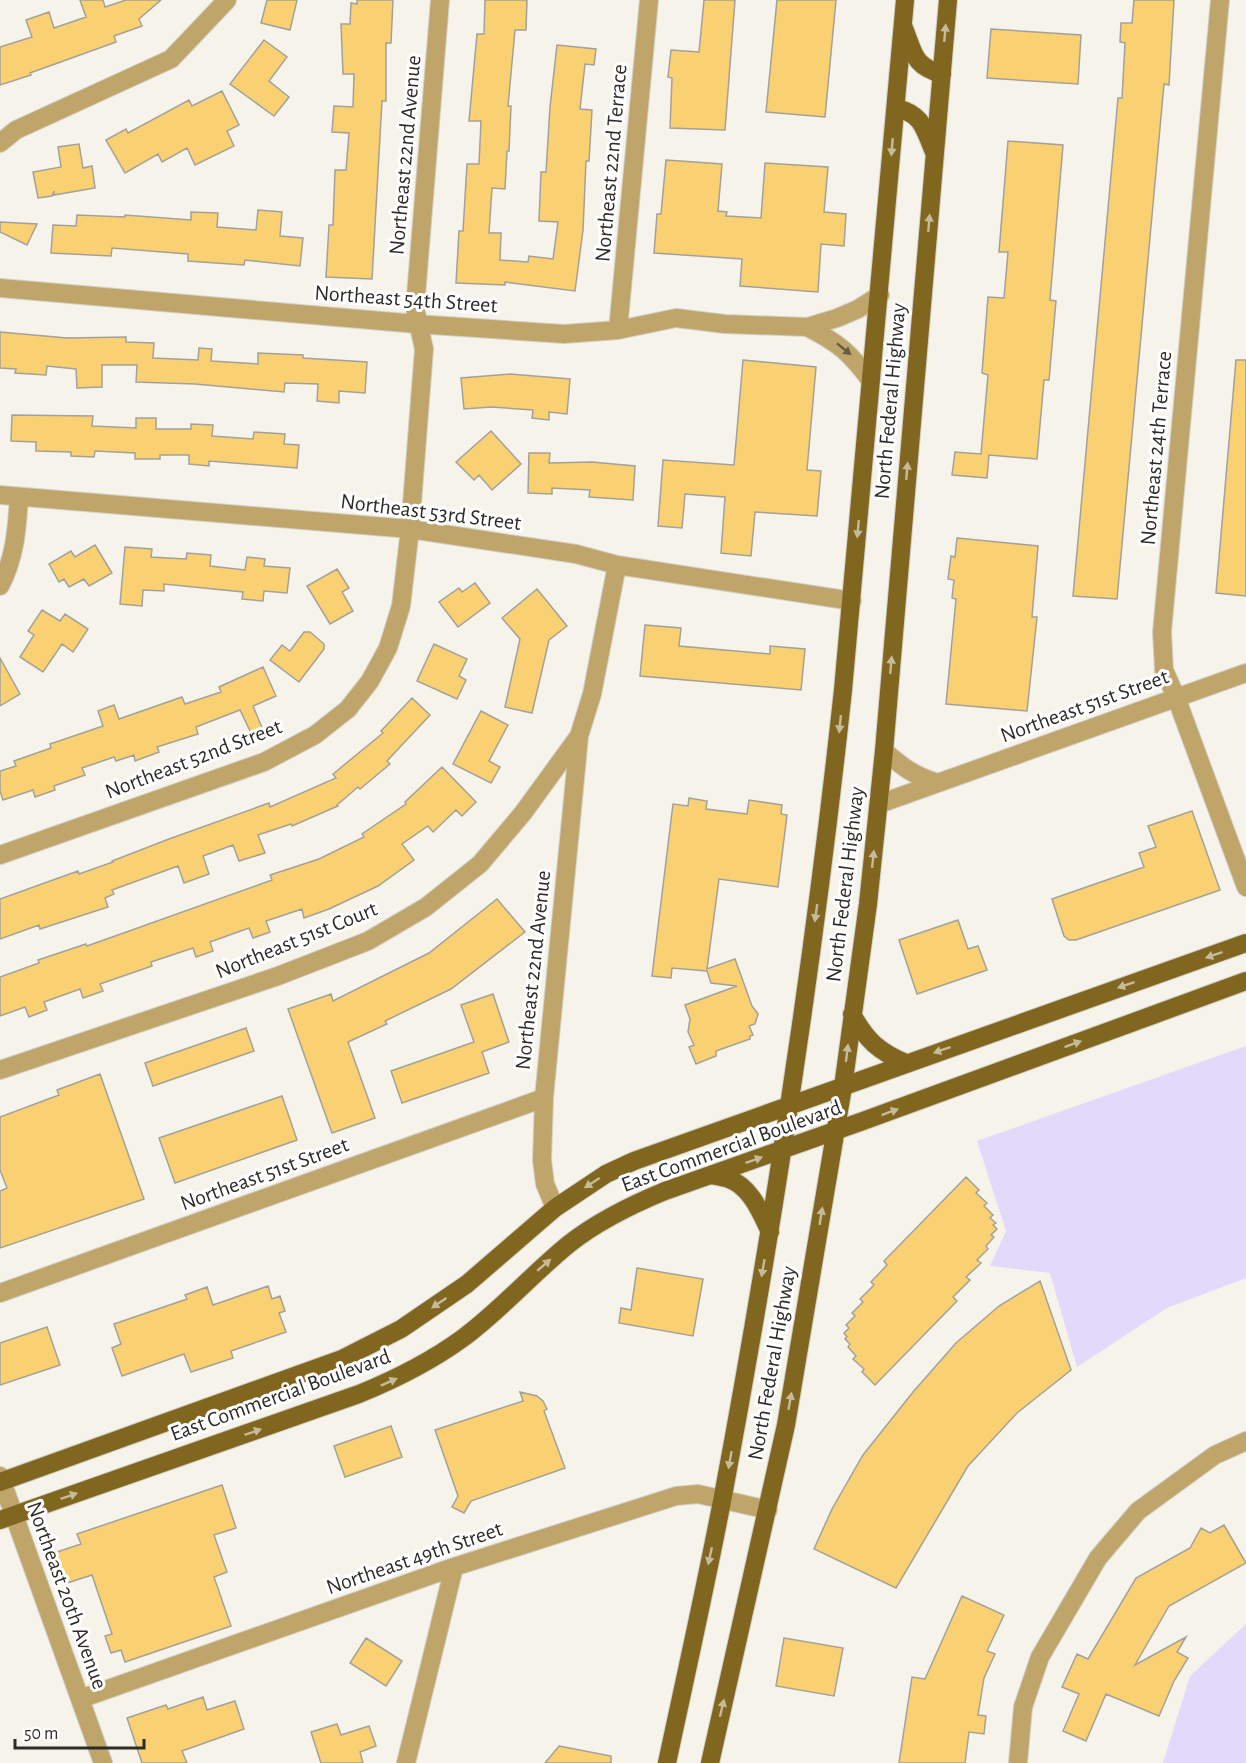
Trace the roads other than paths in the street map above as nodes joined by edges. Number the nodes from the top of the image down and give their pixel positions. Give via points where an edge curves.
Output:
1 (227, 0) edge
2 (441, 0) edge
3 (649, 0) edge
4 (905, 0) edge
5 (948, 0) edge
6 (1220, 0) edge
7 (903, 26) junction
8 (942, 74) junction
9 (896, 108) junction
10 (0, 143) edge
11 (935, 154) junction
12 (0, 288) edge
13 (880, 295) junction
14 (417, 324) junction
15 (807, 327) junction
16 (618, 330) junction
17 (871, 381) junction
18 (0, 495) edge
19 (19, 497) junction
20 (410, 529) junction
21 (617, 565) junction
22 (0, 586) edge
23 (852, 601) junction
24 (1246, 673) edge
25 (1176, 697) junction
26 (579, 736) junction
27 (884, 751) junction
28 (938, 783) junction
29 (879, 804) junction
30 (0, 855) edge
31 (1246, 887) edge
32 (1246, 943) edge
33 (1246, 981) edge
34 (852, 1014) junction
35 (906, 1063) junction
36 (0, 1070) edge
37 (843, 1087) junction
38 (544, 1098) junction
39 (790, 1107) junction
40 (835, 1131) junction
41 (783, 1149) junction
42 (710, 1175) junction
43 (555, 1208) junction
44 (770, 1232) junction
45 (0, 1293) edge
46 (1246, 1441) edge
47 (0, 1480) edge
48 (723, 1499) junction
49 (768, 1510) junction
50 (7, 1518) edge
51 (454, 1567) junction
52 (80, 1699) junction
53 (103, 1763) edge
54 (406, 1763) edge
55 (667, 1763) edge
56 (710, 1763) edge
57 (1018, 1763) edge

1 - 10 street via 171,59 16,130
2 - 14 street, Northeast 22nd Avenue via 415,308
3 - 16 street, Northeast 22nd Terrace
4 - 7 main road, North Federal Highway
8 -> 5 main road, North Federal Highway
6 - 25 street, Northeast 24th Terrace via 1162,632 1164,670
7 - 8 main road via 918,61 926,69
7 - 9 main road, North Federal Highway
8 - 11 main road, North Federal Highway
9 - 11 main road via 920,119
9 -> 13 main road, North Federal Highway
27 -> 11 main road, North Federal Highway
12 - 14 street, Northeast 54th Street
13 - 15 street, Northeast 54th Street via 848,314
13 - 17 main road, North Federal Highway
14 - 16 street, Northeast 54th Street via 564,334
14 - 20 street, Northeast 22nd Avenue via 424,349
15 - 16 street, Northeast 54th Street via 676,318
15 -> 17 street, Northeast 54th Street via 853,356
17 -> 23 main road, North Federal Highway
18 - 19 street, Northeast 53rd Street
19 - 20 street, Northeast 53rd Street
19 - 22 street via 17,538
20 - 21 street, Northeast 53rd Street via 576,554
20 - 30 street, Northeast 52nd Street via 401,606 388,648 370,681 348,709 315,735 264,762
21 - 23 street, Northeast 53rd Street
21 - 26 street, Northeast 51st Court via 592,694
23 -> 39 main road, North Federal Highway via 836,762
24 - 25 street, Northeast 51st Street
25 - 28 street, Northeast 51st Street
25 - 31 street, Northeast 24th Terrace
26 - 36 street, Northeast 51st Court via 480,864 426,907 368,941 278,976
26 - 38 street, Northeast 22nd Avenue
27 - 28 street via 907,771
27 - 29 main road, North Federal Highway
28 - 29 street, Northeast 51st Street
34 -> 29 main road, North Federal Highway
32 -> 35 main road, East Commercial Boulevard
40 -> 33 main road, East Commercial Boulevard
34 - 35 main road via 872,1043 886,1055
37 -> 34 main road, North Federal Highway
35 - 37 main road, East Commercial Boulevard
37 - 39 main road, East Commercial Boulevard
37 - 40 main road, North Federal Highway
38 - 43 street, Northeast 22nd Avenue via 542,1160 545,1184
38 - 45 street, Northeast 51st Street
39 - 41 main road, North Federal Highway
39 -> 43 main road, East Commercial Boulevard via 634,1161 606,1174
40 - 41 main road, East Commercial Boulevard
49 -> 40 main road, North Federal Highway via 803,1330
42 -> 41 main road, East Commercial Boulevard
41 - 44 main road, North Federal Highway
42 - 44 main road via 731,1179 746,1191
50 -> 42 main road, East Commercial Boulevard via 396,1379 465,1337 571,1243 603,1221 655,1195
43 -> 47 main road, East Commercial Boulevard via 467,1284 401,1329 345,1358
44 -> 48 main road, North Federal Highway
46 - 57 street via 1215,1455 1138,1510 1098,1558 1040,1657 1023,1707
47 - 50 street, Northeast 20th Avenue
48 - 49 street, Northeast 49th Street
48 - 51 street, Northeast 49th Street via 698,1494 676,1496
48 -> 55 main road, North Federal Highway
56 -> 49 main road, North Federal Highway
50 - 52 street, Northeast 20th Avenue
51 - 52 street, Northeast 49th Street
51 - 54 street
52 - 53 street, Northeast 20th Avenue

